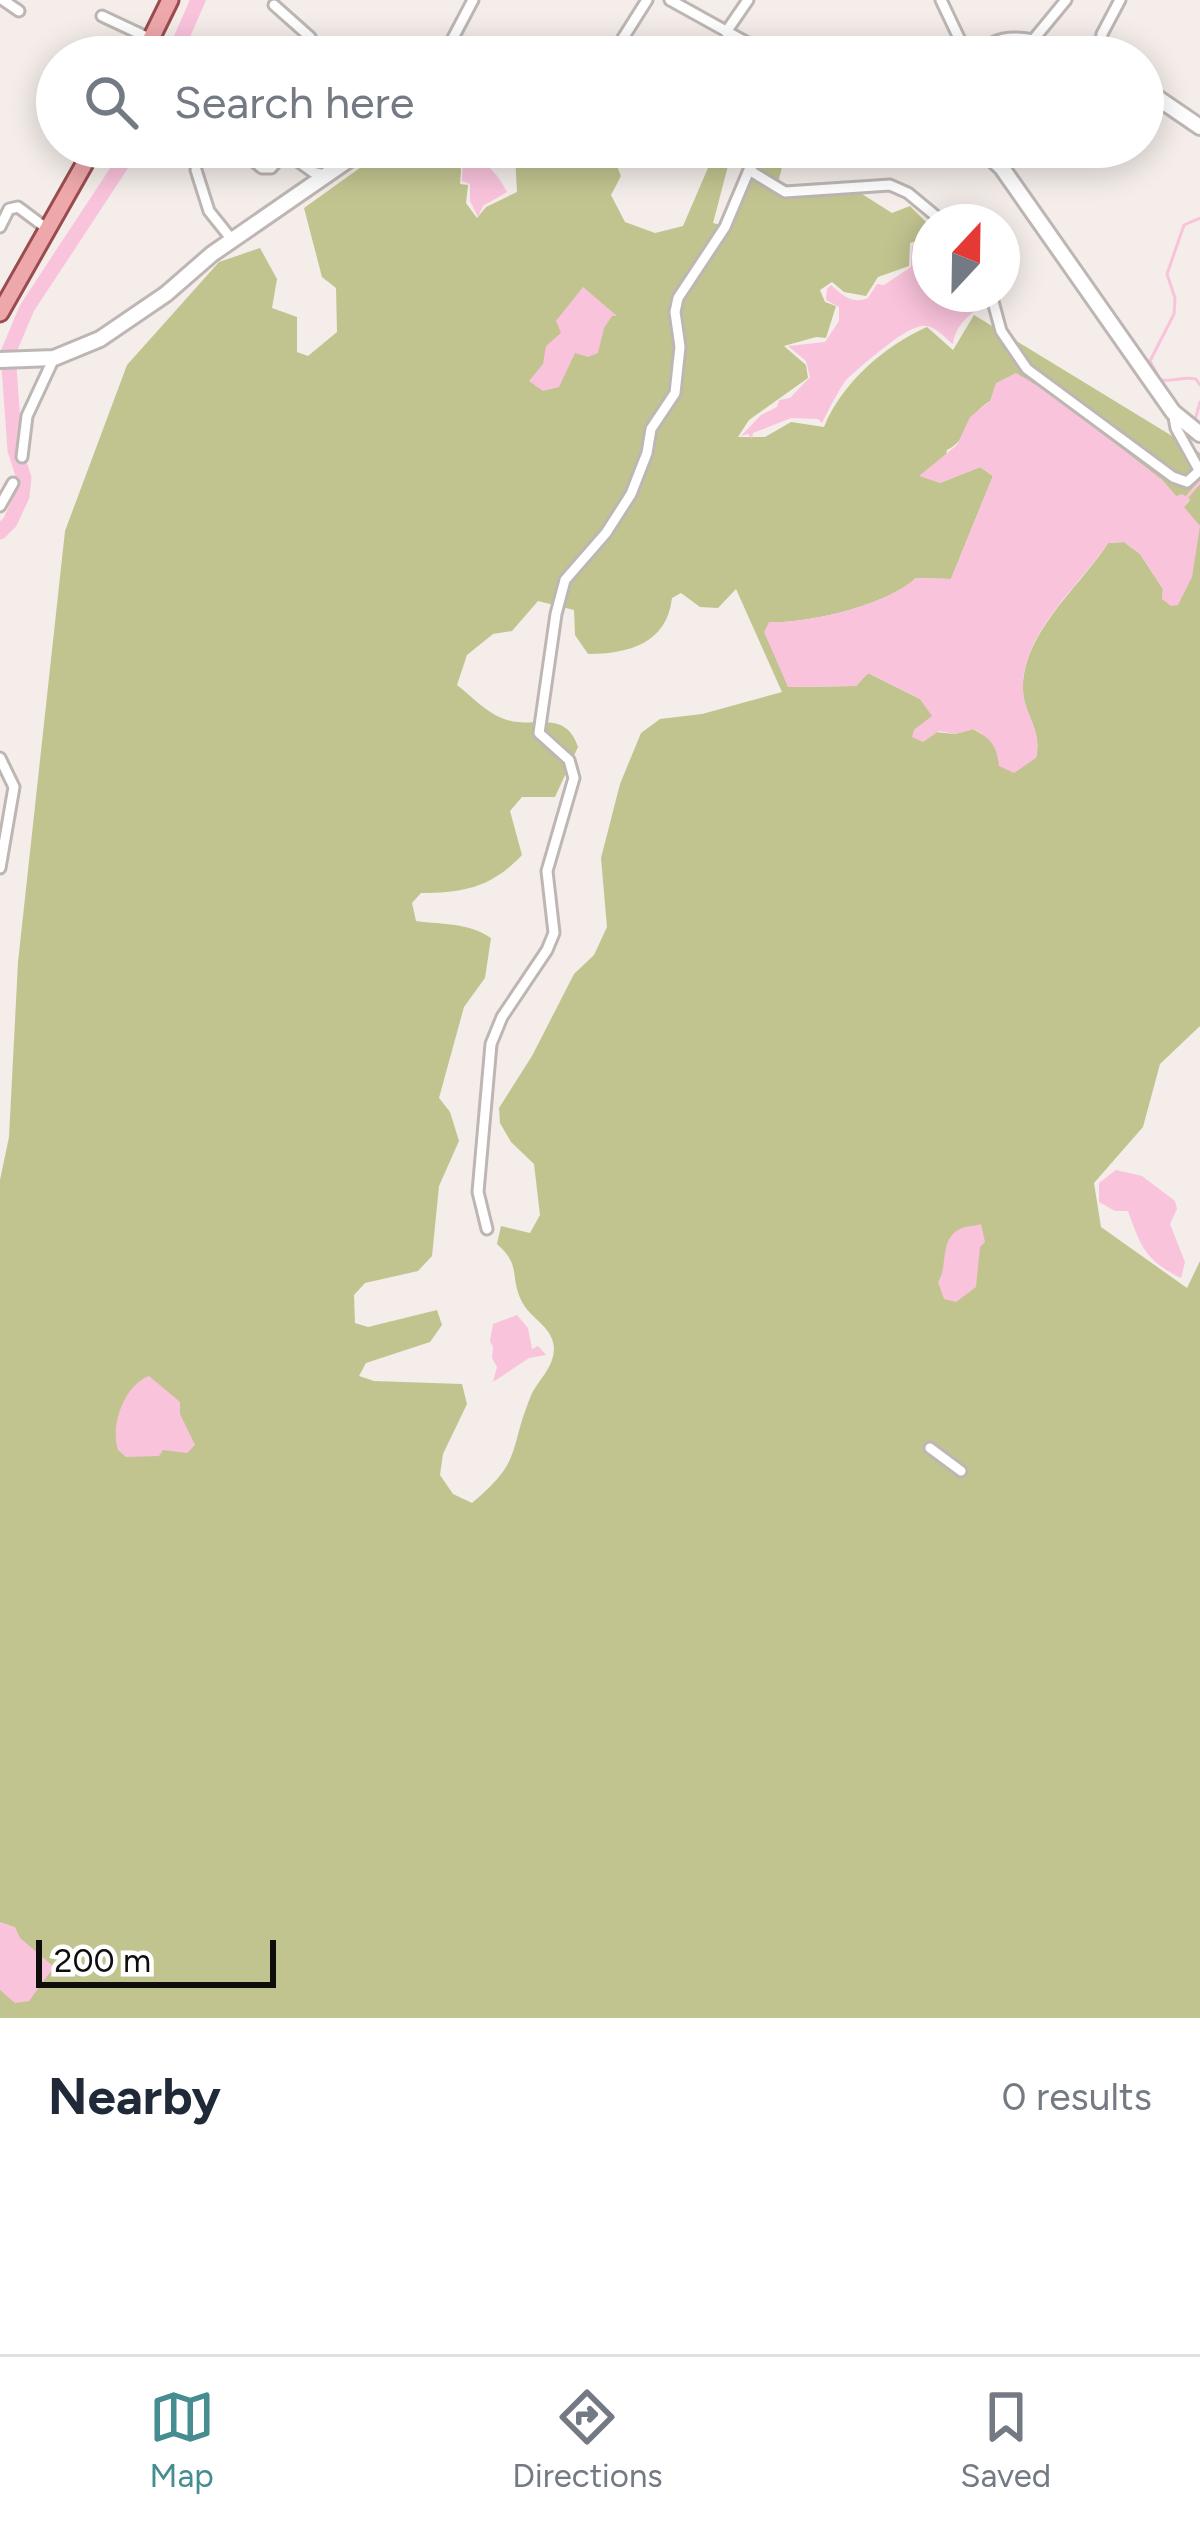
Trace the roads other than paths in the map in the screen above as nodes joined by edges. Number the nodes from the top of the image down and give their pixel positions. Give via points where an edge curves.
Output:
1 (3, 0) edge
2 (473, 0) edge
3 (646, 0) edge
4 (670, 0) edge
5 (748, 0) edge
6 (941, 0) edge
7 (1066, 0) edge
8 (1120, 0) edge
9 (166, 2) edge
10 (274, 5) dead end
11 (20, 11) dead end
12 (102, 16) dead end
13 (726, 32) junction
14 (145, 36) edge
15 (152, 36) edge
16 (308, 36) edge
17 (454, 36) edge
18 (623, 36) edge
19 (734, 36) edge
20 (957, 36) edge
21 (1036, 36) edge
22 (1102, 36) edge
23 (1164, 102) edge
24 (1200, 127) edge
25 (82, 168) edge
26 (307, 168) edge
27 (339, 168) edge
28 (1002, 168) edge
29 (196, 170) dead end
30 (748, 170) joint
31 (329, 176) junction
32 (921, 204) edge
33 (0, 227) edge
34 (46, 228) junction
35 (233, 241) junction
36 (997, 312) edge
37 (0, 313) edge
38 (54, 358) junction
39 (2, 360) edge
40 (1172, 412) junction
41 (1200, 434) edge
42 (22, 457) dead end
43 (13, 483) dead end
44 (0, 506) edge
45 (0, 758) edge
46 (0, 868) edge
47 (488, 1229) dead end
48 (930, 1448) dead end
49 (961, 1471) dead end

1 - 11 street
2 - 17 street
3 - 18 street
4 - 13 street
5 - 13 street
6 - 20 street
7 - 21 street
8 - 22 street
9 - 15 main road
10 - 16 street
12 - 14 street
13 - 19 street
23 - 24 street
25 - 34 main road
26 - 31 street
27 - 31 street
28 - 40 street
29 - 35 street via 209,212
30 - 32 street via 784,192 890,184
30 - 47 street via 725,227 678,298 675,393 651,429 631,494 560,595 539,733 569,760 574,778 547,871 554,933 491,1044 478,1192
31 - 35 street
33 - 34 street via 9,208 18,207
34 - 37 main road
35 - 38 street via 131,320
36 - 40 street via 1027,369 1187,482 1198,468
38 - 39 street
38 - 42 street via 27,416
40 - 41 street
43 - 44 street
45 - 46 street via 14,787
48 - 49 street

